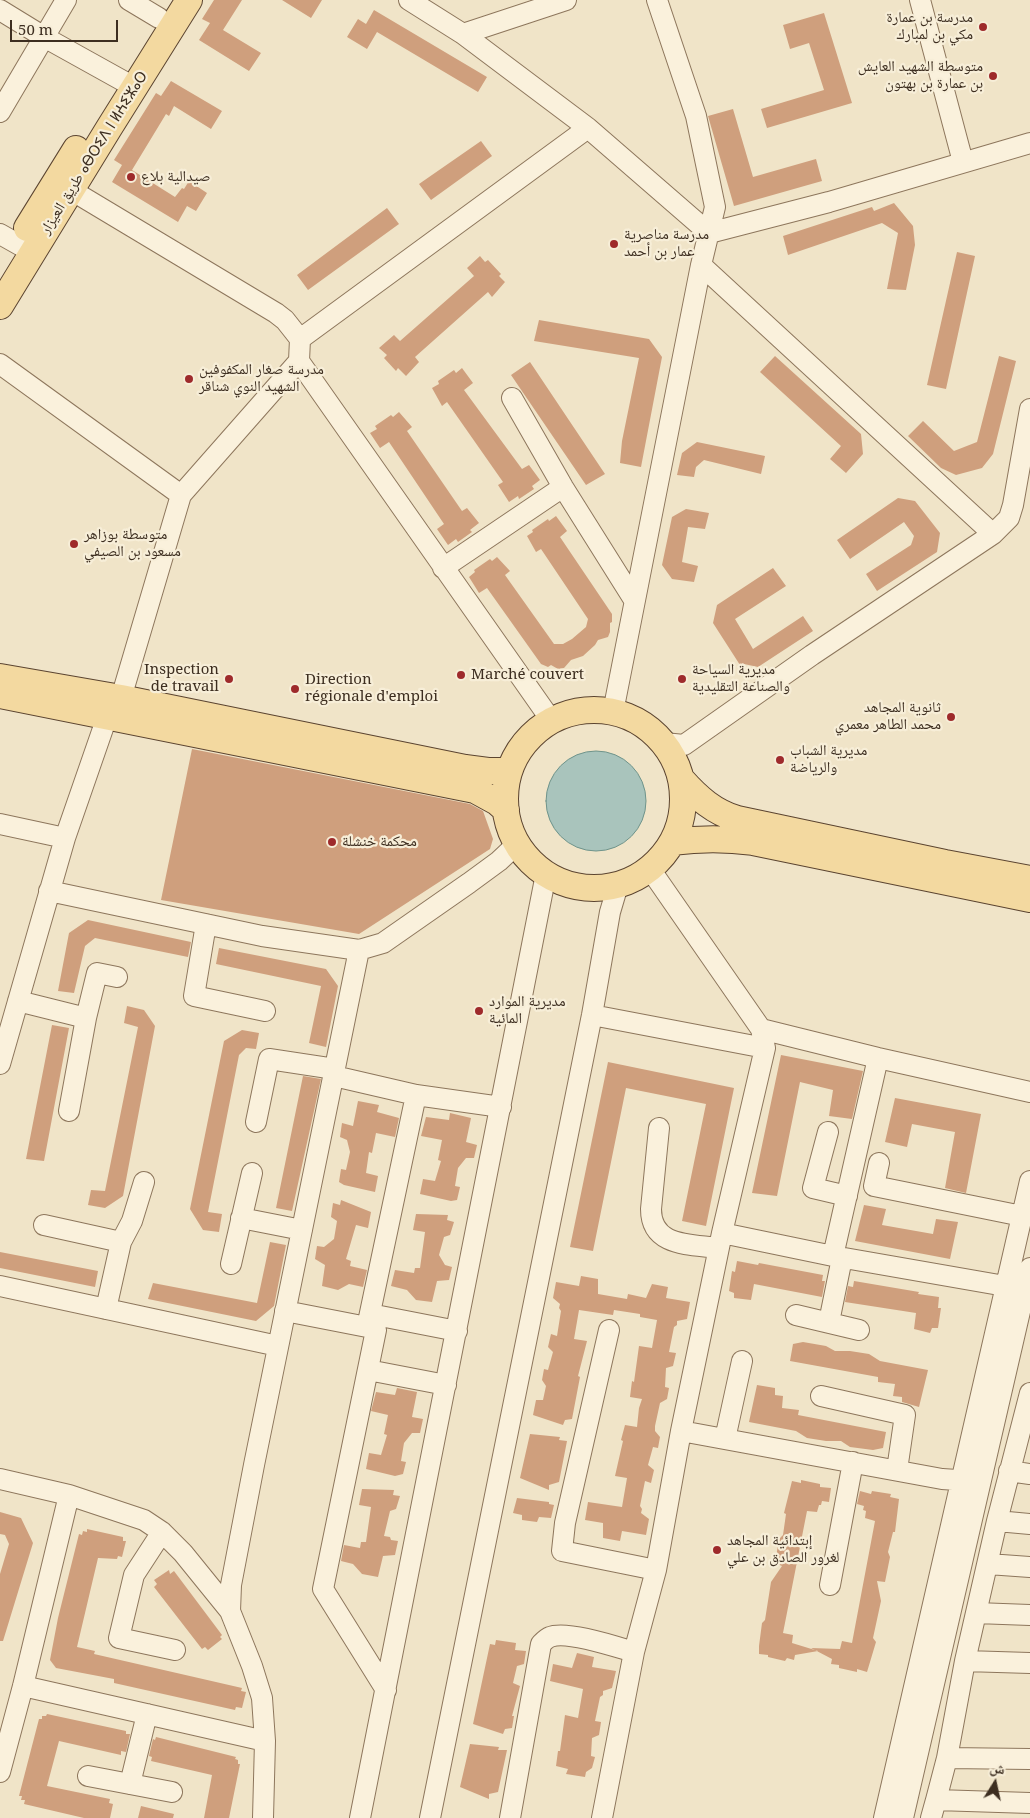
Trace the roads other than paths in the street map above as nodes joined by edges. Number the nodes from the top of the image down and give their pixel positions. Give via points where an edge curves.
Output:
1 (66, 0) edge
2 (128, 0) edge
3 (189, 0) edge
4 (410, 0) edge
5 (566, 0) edge
6 (657, 0) edge
7 (920, 0) edge
8 (164, 9) edge
9 (0, 10) edge
10 (463, 34) junction
11 (44, 37) junction
12 (127, 83) junction
13 (0, 112) edge
14 (588, 128) junction
15 (1030, 143) edge
16 (963, 162) junction
17 (72, 190) junction
18 (709, 233) junction
19 (17, 243) edge
20 (701, 265) junction
21 (0, 274) edge
22 (0, 306) edge
23 (300, 339) junction
24 (299, 361) junction
25 (0, 364) edge
26 (512, 398) dead end
27 (1030, 409) edge
28 (563, 486) junction
29 (181, 495) junction
30 (993, 534) junction
31 (443, 568) junction
32 (634, 600) junction
33 (0, 677) edge
34 (0, 695) edge
35 (114, 707) junction
36 (613, 712) junction
37 (551, 720) junction
38 (664, 743) junction
39 (510, 771) junction
40 (682, 780) junction
41 (506, 810) junction
42 (0, 824) edge
43 (65, 838) junction
44 (673, 842) junction
45 (518, 844) junction
46 (650, 869) junction
47 (546, 874) junction
48 (1030, 879) edge
49 (618, 885) junction
50 (49, 891) junction
51 (1030, 899) edge
52 (206, 924) junction
53 (359, 950) junction
54 (117, 977) dead end
55 (18, 1001) junction
56 (265, 1011) dead end
57 (592, 1015) junction
58 (86, 1018) junction
59 (763, 1038) junction
60 (878, 1058) junction
61 (0, 1064) edge
62 (334, 1072) junction
63 (1030, 1092) edge
64 (416, 1095) junction
65 (501, 1108) junction
66 (69, 1111) dead end
67 (256, 1122) dead end
68 (659, 1128) dead end
69 (828, 1132) dead end
70 (879, 1164) dead end
71 (252, 1173) dead end
72 (1030, 1181) edge
73 (144, 1182) dead end
74 (847, 1196) junction
75 (1022, 1216) junction
76 (241, 1218) junction
77 (44, 1225) dead end
78 (302, 1230) junction
79 (720, 1241) junction
80 (121, 1242) junction
81 (838, 1257) junction
82 (231, 1264) dead end
83 (1030, 1268) edge
84 (0, 1286) edge
85 (1005, 1286) junction
86 (106, 1309) junction
87 (285, 1311) junction
88 (796, 1315) dead end
89 (373, 1322) junction
90 (829, 1322) junction
91 (608, 1330) dead end
92 (859, 1330) dead end
93 (457, 1332) junction
94 (278, 1346) junction
95 (742, 1361) dead end
96 (368, 1370) junction
97 (446, 1385) junction
98 (1030, 1393) edge
99 (821, 1396) dead end
100 (1028, 1417) edge
101 (681, 1431) junction
102 (725, 1438) junction
103 (853, 1462) junction
104 (897, 1470) junction
105 (1009, 1471) junction
106 (1030, 1474) edge
107 (0, 1479) edge
108 (970, 1481) junction
109 (69, 1495) junction
110 (997, 1521) junction
111 (1030, 1524) edge
112 (162, 1532) junction
113 (988, 1564) junction
114 (1030, 1567) edge
115 (656, 1570) junction
116 (830, 1585) dead end
117 (230, 1611) junction
118 (976, 1613) junction
119 (1030, 1615) edge
120 (175, 1650) dead end
121 (634, 1652) junction
122 (965, 1661) junction
123 (1030, 1664) edge
124 (23, 1686) junction
125 (386, 1690) junction
126 (147, 1714) junction
127 (265, 1741) junction
128 (946, 1758) junction
129 (1030, 1758) edge
130 (0, 1772) edge
131 (88, 1776) dead end
132 (130, 1784) junction
133 (172, 1792) dead end
134 (1030, 1803) edge
135 (934, 1809) edge
136 (263, 1818) edge
137 (360, 1818) edge
138 (430, 1818) edge
139 (510, 1818) edge
140 (602, 1818) edge
141 (884, 1818) edge
142 (903, 1818) edge

1 - 11 street
2 - 8 street
3 - 12 main road, طريق العيزار ⴰⴱⵔⵉⴷ ⵏ ⵍⵄⵉⵣⴰⵔ
4 - 10 street
5 - 10 street
6 - 18 street via 696,116 715,207
7 - 16 street
8 - 12 main road, طريق العيزار ⴰⴱⵔⵉⴷ ⵏ ⵍⵄⵉⵣⴰⵔ
9 - 11 street
10 - 14 street
11 - 12 street
11 - 13 street
12 - 17 main road, طريق العيزار ⴰⴱⵔⵉⴷ ⵏ ⵍⵄⵉⵣⴰⵔ
12 - 19 main road, طريق العيزار ⴰⴱⵔⵉⴷ ⵏ ⵍⵄⵉⵣⴰⵔ via 49,190
14 - 18 street
14 - 23 street
15 - 16 street
16 - 18 street
17 - 19 main road, طريق العيزار ⴰⴱⵔⵉⴷ ⵏ ⵍⵄⵉⵣⴰⵔ
17 - 23 street via 276,313
18 - 20 street
19 - 21 main road, طريق العيزار ⴰⴱⵔⵉⴷ ⵏ ⵍⵄⵉⵣⴰⵔ
19 - 22 main road, طريق العيزار ⴰⴱⵔⵉⴷ ⵏ ⵍⵄⵉⵣⴰⵔ
20 - 30 street
20 - 32 street
23 - 24 street
24 - 29 street
24 - 31 street
25 - 29 street
26 - 28 street
27 - 30 street via 1009,518
28 - 31 street
28 - 32 street
29 - 35 street
30 - 38 street via 684,745
31 - 37 street
32 - 36 street
33 - 35 main road
34 - 35 main road
35 - 39 main road via 465,768
35 - 41 main road via 475,790
35 - 43 street
36 - 37 main road via 592,710
36 - 38 main road via 632,718
37 - 39 main road via 526,742
38 - 40 main road
39 - 41 main road via 505,792
40 - 44 main road via 684,803
40 - 48 main road via 710,807 737,819
41 - 45 main road
42 - 43 street
43 - 50 street
44 - 46 main road
44 - 51 main road via 700,838 753,842
45 - 47 main road via 530,861
45 - 53 street via 383,943
46 - 49 main road
46 - 59 street
47 - 49 main road via 569,884 593,888
47 - 65 street
49 - 57 street via 610,912
50 - 52 street
50 - 55 street
52 - 53 street
52 - 56 street via 194,996
53 - 62 street
54 - 58 street via 96,973
55 - 58 street
55 - 61 street
57 - 59 street
57 - 138 street
58 - 66 street
59 - 60 street
59 - 79 street
60 - 63 street
60 - 74 street
62 - 64 street
62 - 67 street via 269,1059
62 - 78 street
64 - 65 street
64 - 89 street
65 - 93 street
68 - 79 street via 651,1209 655,1228 671,1241
69 - 74 street via 813,1188
70 - 75 street via 874,1186
71 - 76 street
72 - 75 street
73 - 80 street via 132,1221
74 - 81 street
75 - 85 street
76 - 78 street
76 - 82 street
77 - 80 street
78 - 87 street
79 - 81 street
79 - 101 street
80 - 86 street
81 - 85 street
81 - 90 street
83 - 108 street
84 - 86 street
85 - 108 street
86 - 94 street
87 - 89 street
87 - 94 street
88 - 90 street
89 - 93 street
89 - 96 street
90 - 92 street
91 - 115 street via 565,1524 562,1551
93 - 97 street
94 - 117 street via 231,1585
95 - 102 street
96 - 97 street
96 - 125 street via 323,1589
97 - 125 street
98 - 100 street
99 - 104 street via 905,1415
100 - 105 street
101 - 102 street
101 - 115 street
102 - 103 street
103 - 104 street
103 - 116 street
104 - 108 street
105 - 106 street
105 - 110 street
107 - 109 street
108 - 141 street
108 - 142 street
109 - 112 street via 144,1520
109 - 124 street
110 - 111 street
110 - 113 street
112 - 117 street
112 - 120 street via 134,1575 119,1638
113 - 114 street
113 - 118 street
115 - 121 street
117 - 127 street via 262,1698
118 - 119 street
118 - 122 street
121 - 139 street via 580,1637 551,1636 541,1644
121 - 140 street
122 - 123 street
122 - 128 street
124 - 126 street
124 - 130 street
125 - 137 street
126 - 127 street
126 - 132 street
127 - 136 street
128 - 129 street
128 - 135 street
131 - 132 street
132 - 133 street
134 - 135 street

